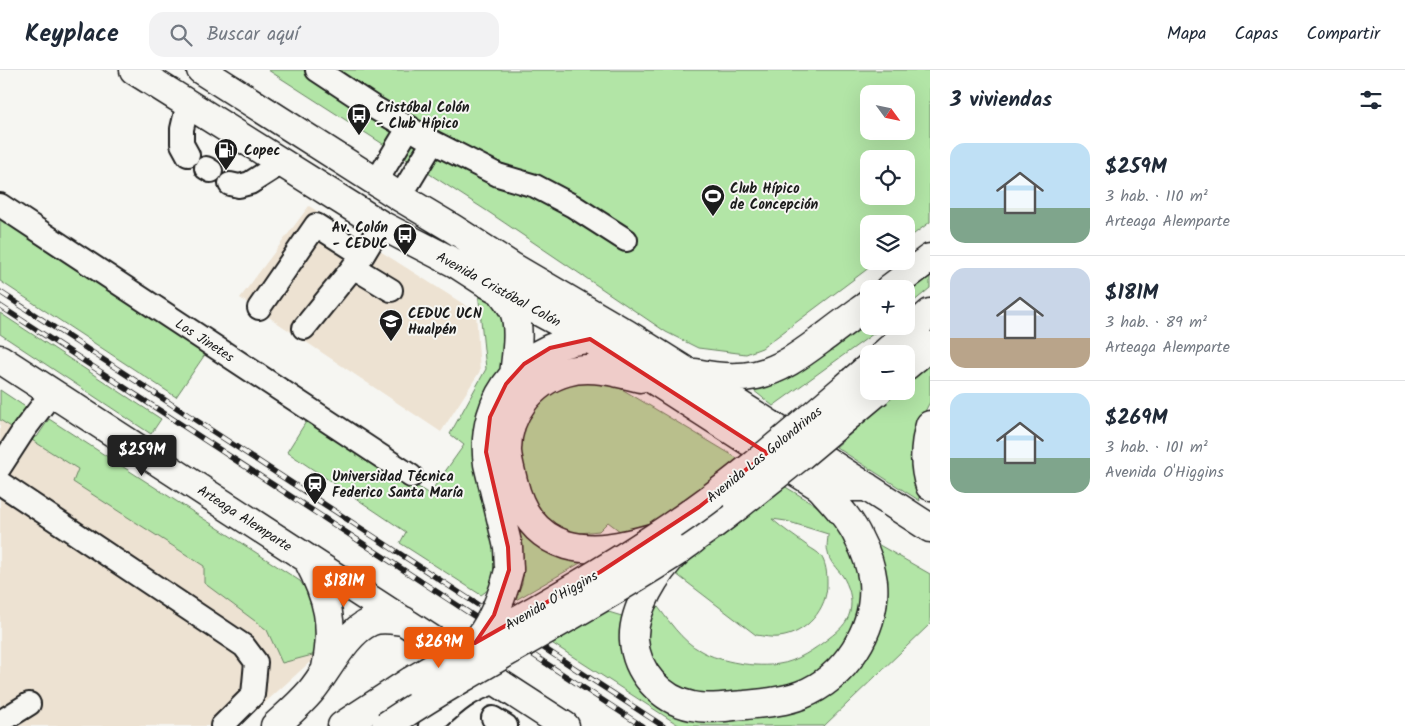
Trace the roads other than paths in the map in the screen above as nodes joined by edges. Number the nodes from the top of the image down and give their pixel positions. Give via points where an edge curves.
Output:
1 (134, 70) edge
2 (201, 70) edge
3 (317, 70) edge
4 (188, 103) junction
5 (409, 127) junction
6 (433, 142) junction
7 (188, 155) dead end
8 (283, 162) junction
9 (376, 182) junction
10 (230, 184) dead end
11 (400, 197) junction
12 (0, 205) edge
13 (381, 224) junction
14 (626, 240) dead end
15 (930, 258) edge
16 (358, 261) junction
17 (901, 280) edge
18 (391, 290) dead end
19 (500, 291) junction
20 (259, 308) dead end
21 (860, 311) edge
22 (930, 313) edge
23 (304, 328) dead end
24 (590, 339) junction
25 (911, 345) edge
26 (646, 346) junction
27 (0, 359) edge
28 (685, 371) junction
29 (514, 375) junction
30 (860, 375) edge
31 (661, 385) junction
32 (52, 393) junction
33 (867, 400) edge
34 (930, 425) edge
35 (0, 467) edge
36 (411, 476) dead end
37 (0, 483) edge
38 (930, 486) edge
39 (867, 487) junction
40 (820, 488) junction
41 (930, 528) edge
42 (667, 544) junction
43 (308, 560) junction
44 (404, 621) junction
45 (475, 643) junction
46 (326, 668) junction
47 (497, 682) junction
48 (29, 704) dead end
49 (0, 722) edge
50 (222, 726) edge
51 (275, 726) edge
52 (342, 726) edge
53 (386, 726) edge
54 (430, 726) edge
55 (565, 726) edge

1 - 4 main road, Avenida Cristóbal Colón
2 - 9 main road, Avenida Cristóbal Colón
3 - 5 street
4 - 7 street via 182,129 182,144
4 - 8 main road, Avenida Cristóbal Colón
5 - 6 street
5 - 9 street
6 - 11 street
6 - 14 street via 498,175 535,186
8 - 10 street via 250,183
8 - 13 main road, Avenida Cristóbal Colón
9 - 11 main road, Avenida Cristóbal Colón
11 - 26 main road, Avenida Cristóbal Colón
12 - 36 street, Los Jinetes
13 - 16 street
13 - 19 main road, Avenida Cristóbal Colón
15 - 17 main road
16 - 18 street
16 - 20 street via 316,225
16 - 23 street
19 - 24 main road, Avenida Cristóbal Colón
19 - 29 main road via 516,319
21 - 28 main road via 780,367 753,376 704,375
22 - 25 main road
24 - 26 main road
24 - 29 main road via 550,348
24 - 31 main road, Avenida Cristóbal Colón
26 - 28 main road, Avenida Cristóbal Colón
27 - 32 main road, Arteaga Alemparte
28 - 39 main road, Avenida Cristóbal Colón
29 - 45 main road, bridge via 494,405 486,441 488,464 508,547 509,570 494,615
30 - 42 main road, Avenida Las Golondrinas, bridge via 736,478
31 - 40 main road, Avenida Cristóbal Colón
31 - 42 main road, bridge via 615,373 579,369 555,376 544,382 519,407 512,421 507,447 508,463 522,510 547,535 564,544 588,549 635,543
32 - 35 street
32 - 43 main road, Arteaga Alemparte
33 - 42 main road, Avenida Las Golondrinas, bridge via 739,505
34 - 38 main road via 926,437 925,466
37 - 50 street via 244,646 256,662 253,695
39 - 40 main road
39 - 41 main road, Avenida Cristóbal Colón
40 - 42 main road, Avenida Cristóbal Colón, bridge via 858,536 871,570 873,596 868,623 847,661 826,682 801,695 777,702 714,708 691,706 670,698 651,681 638,658 634,632 641,606 666,565
42 - 45 main road, Avenida O'Higgins, bridge via 600,572
42 - 53 main road, Avenida O'Higgins, bridge via 606,596 446,686
43 - 44 main road, Arteaga Alemparte
43 - 46 main road via 328,608 330,644
44 - 46 main road via 388,619 364,625
44 - 47 main road, Arteaga Alemparte
45 - 52 main road, Avenida O'Higgins, bridge
46 - 51 main road via 312,690
47 - 54 street via 465,695
47 - 55 main road, Arteaga Alemparte
48 - 49 street

